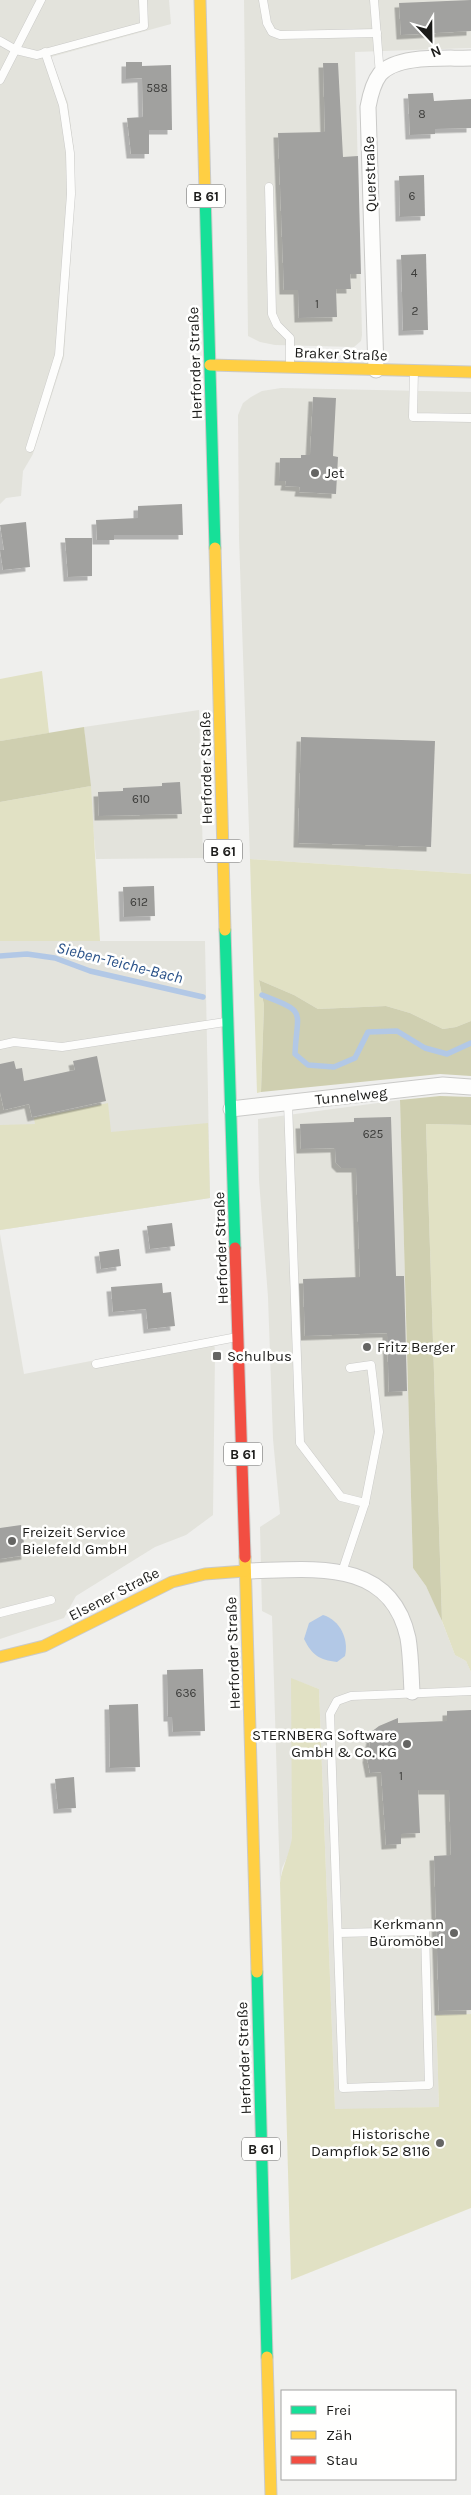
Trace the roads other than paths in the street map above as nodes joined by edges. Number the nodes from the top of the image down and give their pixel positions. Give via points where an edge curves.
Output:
1 (41, 0) edge
2 (143, 0) edge
3 (200, 0) edge
4 (263, 0) edge
5 (374, 0) edge
6 (377, 33) junction
7 (0, 42) edge
8 (16, 50) junction
9 (45, 52) junction
10 (471, 58) edge
11 (380, 75) junction
12 (0, 80) edge
13 (270, 187) dead end
14 (210, 365) junction
15 (290, 368) junction
16 (376, 370) junction
17 (414, 371) junction
18 (471, 372) edge
19 (471, 418) edge
20 (30, 448) dead end
21 (228, 1021) junction
22 (0, 1044) edge
23 (471, 1087) edge
24 (288, 1103) junction
25 (230, 1109) junction
26 (239, 1336) junction
27 (96, 1364) dead end
28 (350, 1368) dead end
29 (365, 1503) junction
30 (245, 1571) junction
31 (342, 1572) junction
32 (52, 1600) dead end
33 (0, 1613) edge
34 (0, 1657) edge
35 (471, 1691) edge
36 (412, 1692) junction
37 (339, 1933) junction
38 (271, 2495) edge

1 - 8 lane
2 - 9 lane via 144,26
3 - 14 main road, Herforder Straße / B 61
4 - 6 lane via 267,23 272,32 280,35
5 - 6 lane
6 - 11 lane
7 - 8 lane
8 - 9 lane via 37,54
8 - 12 lane
9 - 20 lane via 63,105 70,153 71,194 59,354
10 - 11 street via 405,61
11 - 16 street, Querstraße via 368,107
13 - 15 lane via 272,314 277,325 290,338
14 - 15 main road, Braker Straße
14 - 21 main road, Herforder Straße / B 61
15 - 16 main road, Braker Straße
16 - 17 main road, Braker Straße
17 - 18 main road, Braker Straße
17 - 19 lane via 413,416
21 - 22 lane via 62,1047 14,1042
21 - 25 main road, Herforder Straße / B 61
23 - 24 street, Tunnelweg via 443,1085
24 - 25 street, Tunnelweg
24 - 29 lane via 300,1443 341,1497
25 - 26 main road, Herforder Straße / B 61
26 - 27 lane
26 - 30 main road, Herforder Straße / B 61
28 - 29 lane via 371,1365 380,1432
29 - 31 lane
30 - 31 street
30 - 34 main road, Elsener Straße via 204,1574 172,1582 64,1638
30 - 38 main road, Herforder Straße / B 61
31 - 36 street via 364,1578 386,1594 399,1614 408,1638
32 - 33 lane
35 - 36 lane
36 - 37 lane via 350,1696 338,1701 330,1714
37 - 37 lane via 425,1931 429,2085 343,2088

